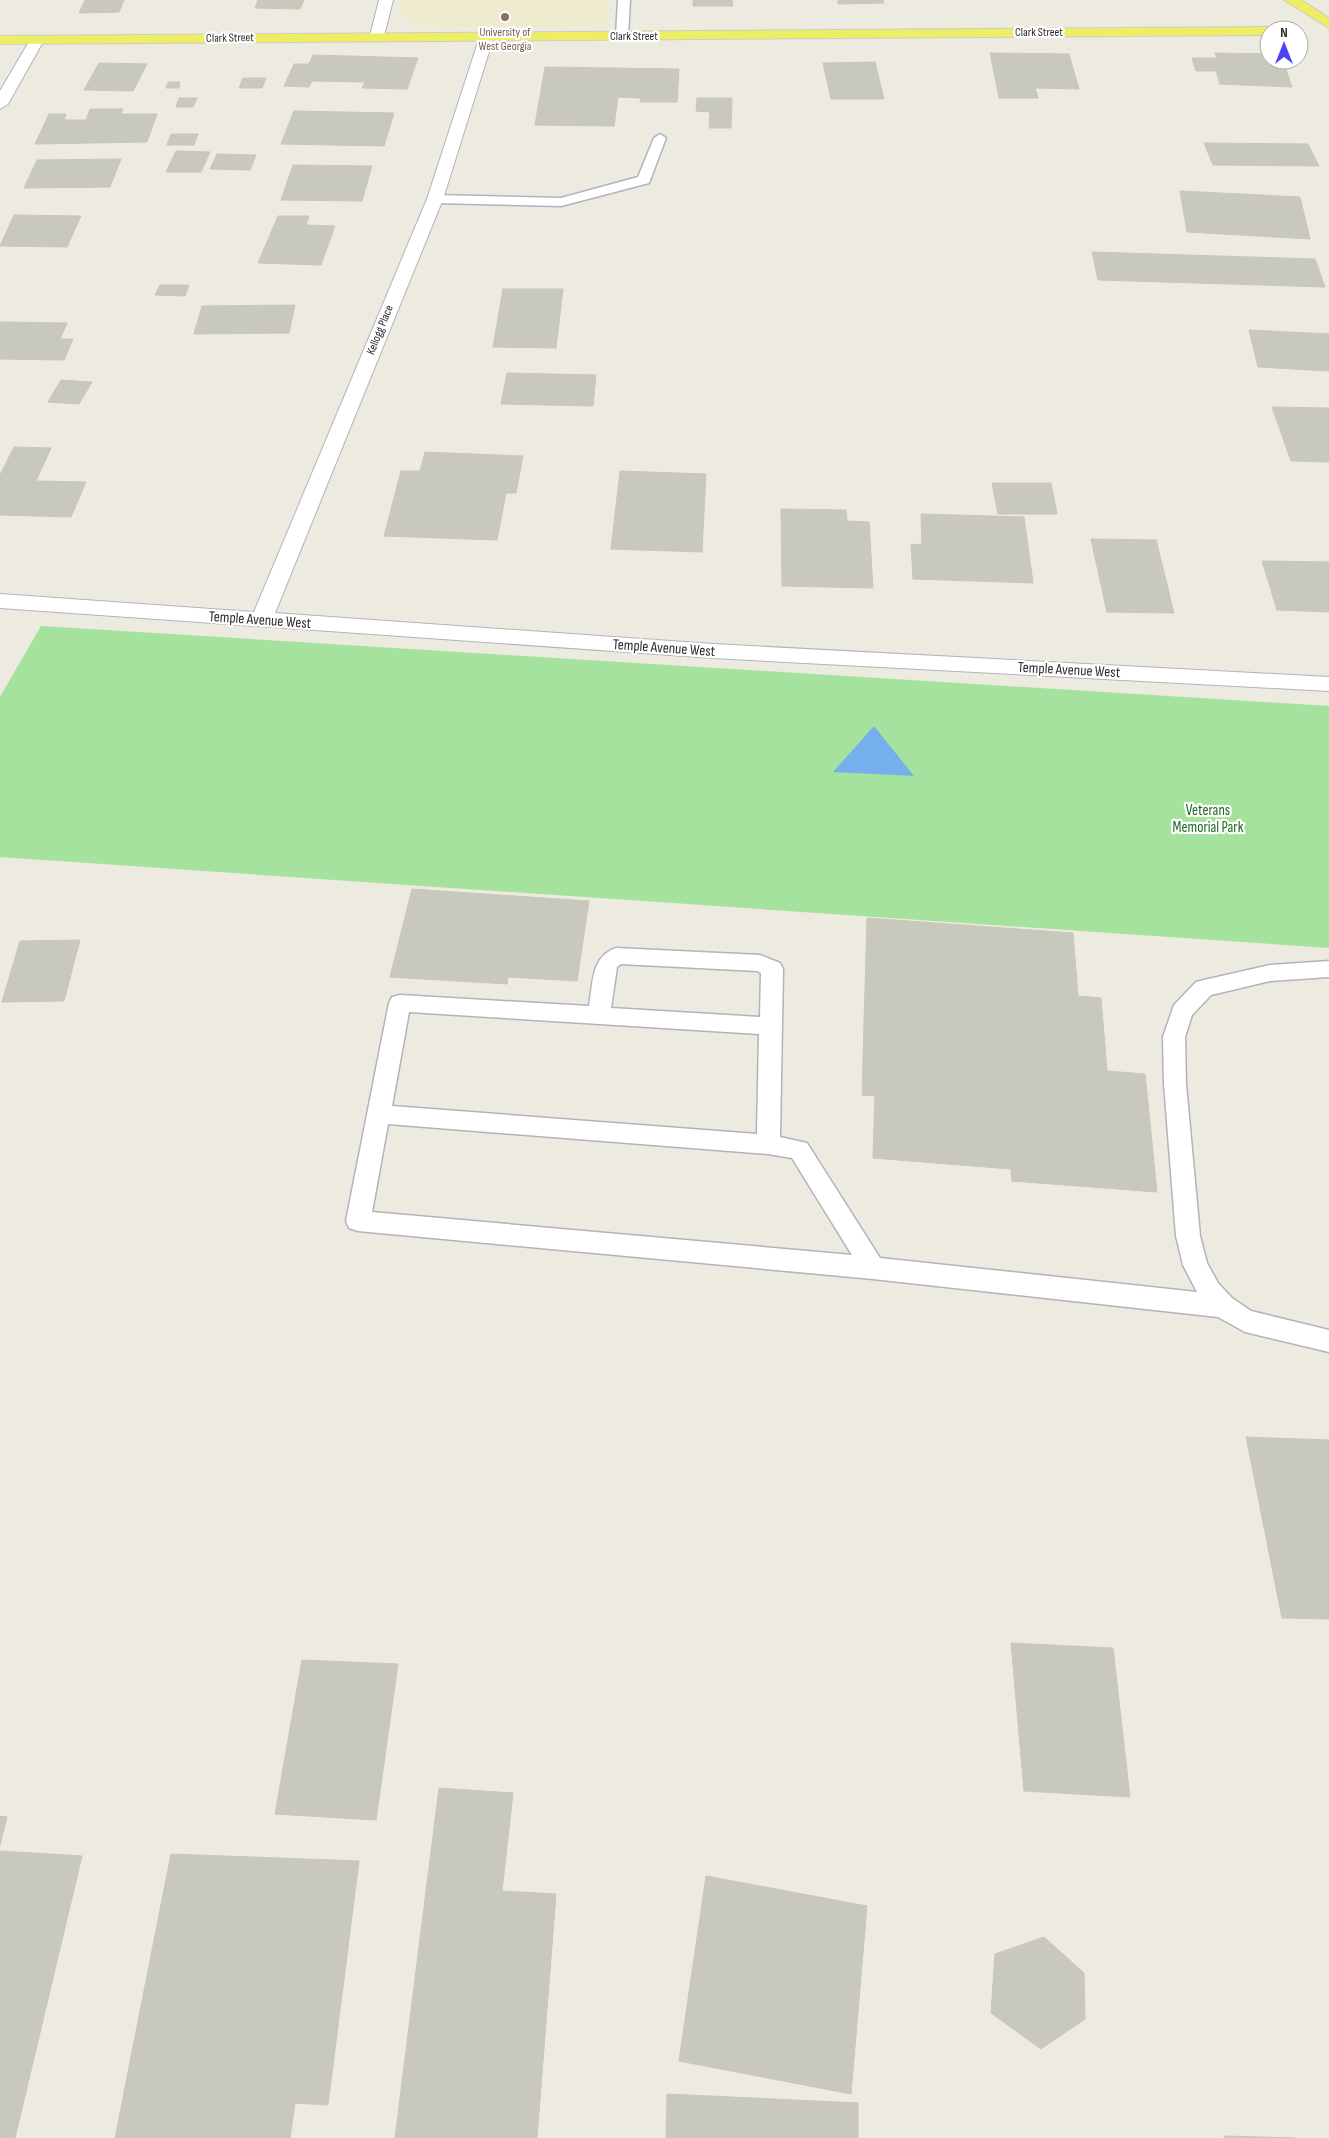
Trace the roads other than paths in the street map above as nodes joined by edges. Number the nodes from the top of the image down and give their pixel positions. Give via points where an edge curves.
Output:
1 (386, 0) edge
2 (624, 0) edge
3 (1291, 0) edge
4 (1329, 24) edge
5 (1259, 30) edge
6 (1314, 30) dead end
7 (1329, 30) edge
8 (377, 36) junction
9 (487, 36) junction
10 (622, 36) junction
11 (0, 40) edge
12 (37, 40) junction
13 (0, 104) edge
14 (660, 138) dead end
15 (435, 199) junction
16 (0, 601) edge
17 (261, 620) junction
18 (1329, 684) edge
19 (1329, 969) edge
20 (599, 1015) junction
21 (770, 1026) junction
22 (379, 1114) junction
23 (768, 1144) junction
24 (873, 1268) junction
25 (1223, 1306) junction
26 (1329, 1341) edge

1 - 8 street
2 - 10 lane
3 - 4 main road
5 - 10 main road, Clark Street
6 - 7 main road
8 - 9 main road, Clark Street
8 - 12 main road, Clark Street
9 - 10 main road, Clark Street
9 - 15 street, Kellogg Place
11 - 12 main road, Clark Street
12 - 13 street
14 - 15 lane via 644,180 561,202
15 - 17 street, Kellogg Place
16 - 17 street, Temple Avenue West
17 - 18 street, Temple Avenue West via 713,651
19 - 25 lane via 1270,973 1204,988 1182,1011 1174,1037 1175,1084 1188,1236 1194,1265 1209,1291
20 - 21 lane
20 - 21 lane via 607,964 616,956 760,963 772,969
20 - 22 lane via 400,1003
21 - 23 lane
22 - 23 lane
22 - 24 lane via 358,1221
23 - 24 lane via 799,1150
24 - 25 lane
25 - 26 lane via 1245,1321

